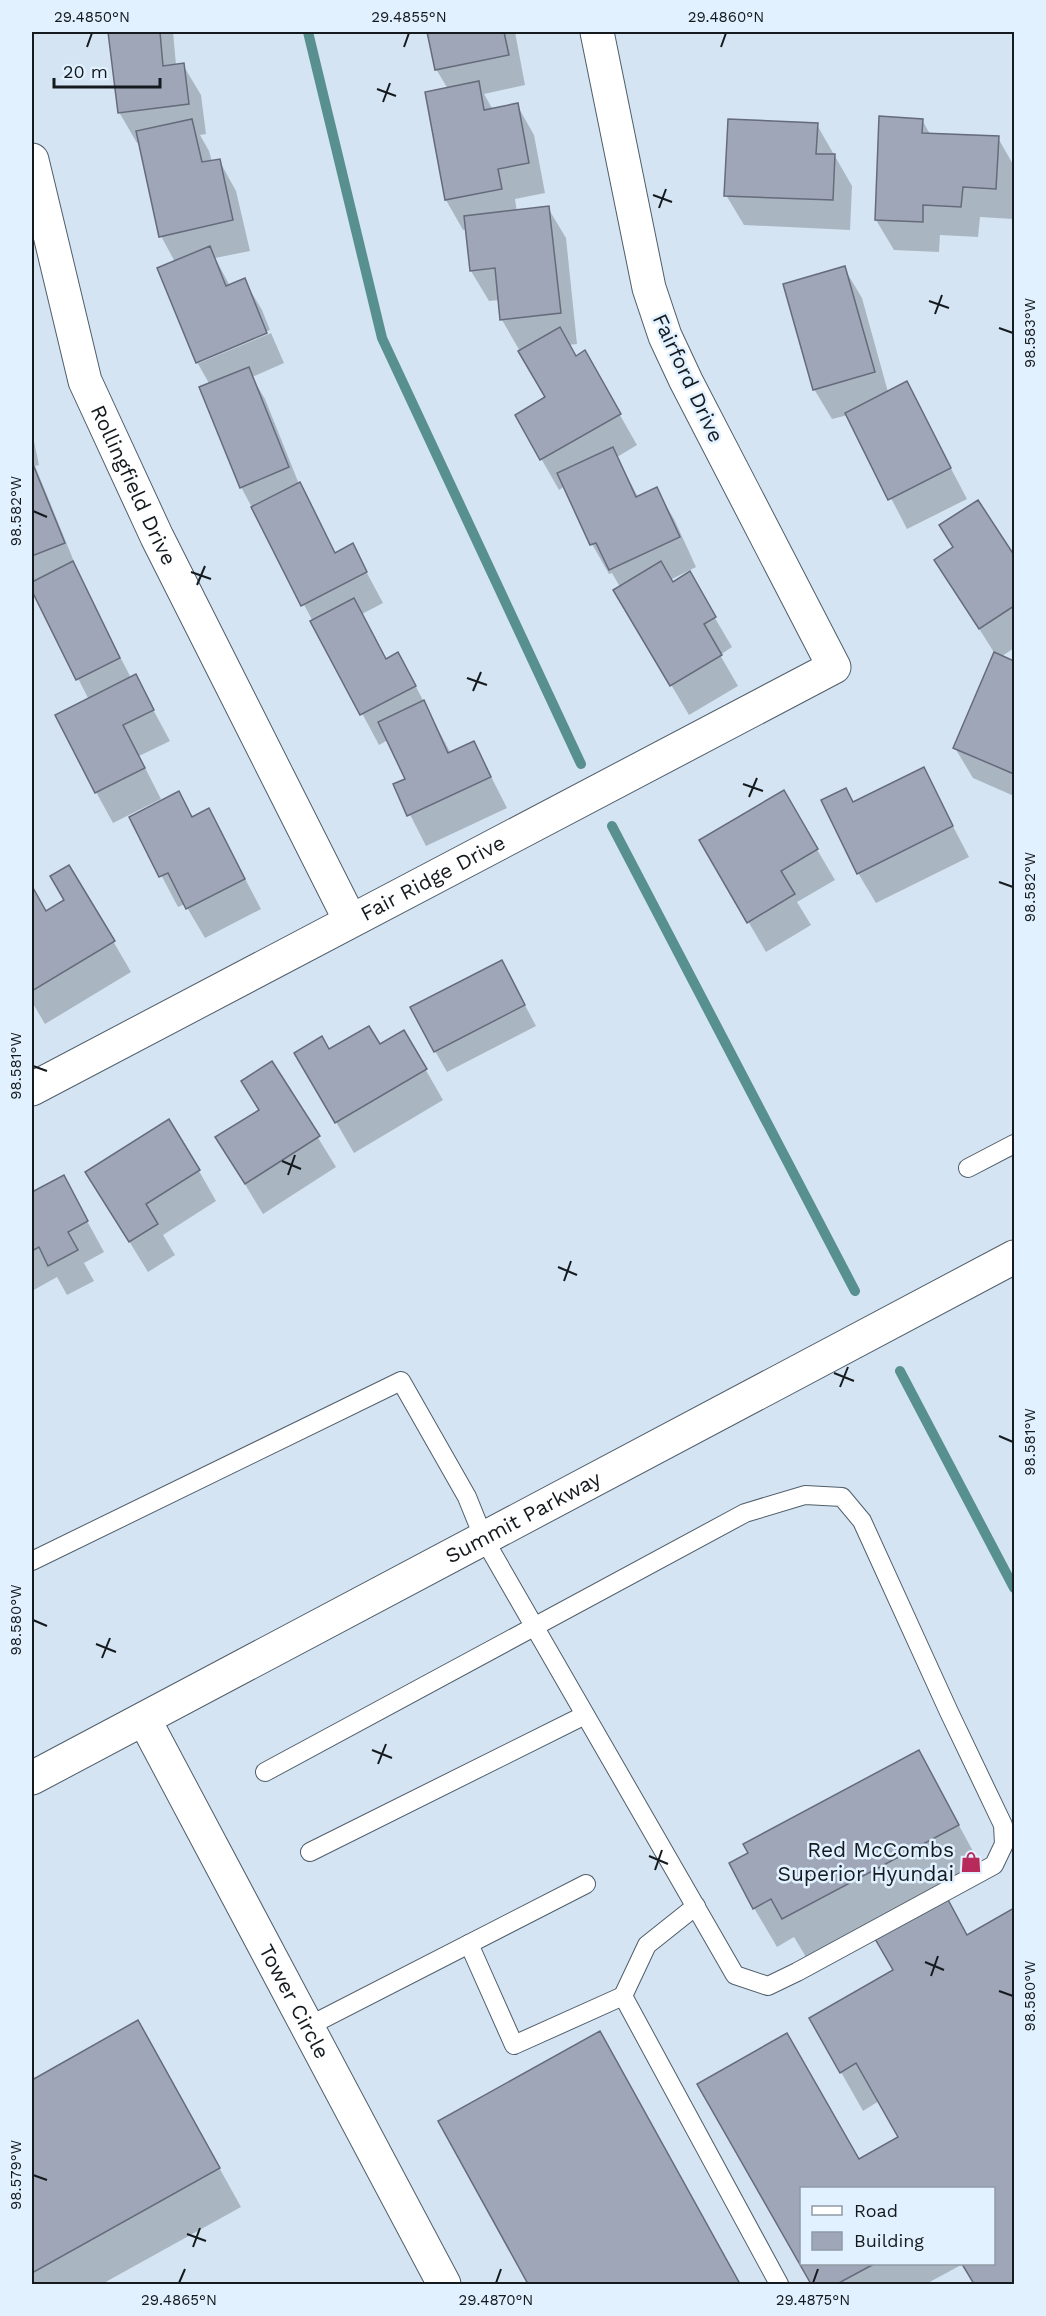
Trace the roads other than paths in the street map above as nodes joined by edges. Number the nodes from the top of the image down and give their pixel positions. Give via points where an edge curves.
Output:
1 (597, 32) edge
2 (32, 160) edge
3 (834, 667) joint
4 (350, 920) junction
5 (32, 1089) edge
6 (1014, 1144) edge
7 (968, 1168) dead end
8 (1014, 1257) edge
9 (484, 1539) junction
10 (32, 1561) edge
11 (535, 1628) junction
12 (585, 1715) junction
13 (144, 1719) junction
14 (265, 1772) dead end
15 (32, 1778) edge
16 (1009, 1843) edge
17 (310, 1852) dead end
18 (586, 1884) dead end
19 (696, 1906) junction
20 (469, 1944) junction
21 (623, 1996) junction
22 (307, 2026) junction
23 (444, 2284) edge
24 (779, 2284) edge

1 - 3 street, Fairford Drive via 649,288 665,336
2 - 4 street, Rollingfield Drive via 85,381 157,537
3 - 4 street, Fair Ridge Drive
4 - 5 street, Fair Ridge Drive
6 - 7 lane
8 - 9 street, Summit Parkway
9 - 10 lane via 467,1497 401,1381
9 - 11 lane
9 - 13 street, Summit Parkway
11 - 12 lane
11 - 14 lane
11 - 16 lane via 745,1513 806,1495 842,1497 862,1521
12 - 17 lane
12 - 19 lane
13 - 15 street, Summit Parkway
13 - 22 street, Tower Circle
16 - 19 lane via 994,1865 768,1986 735,1975
18 - 20 lane
19 - 21 lane via 647,1945
20 - 21 lane via 514,2045
20 - 22 lane
21 - 24 lane
22 - 23 street, Tower Circle

